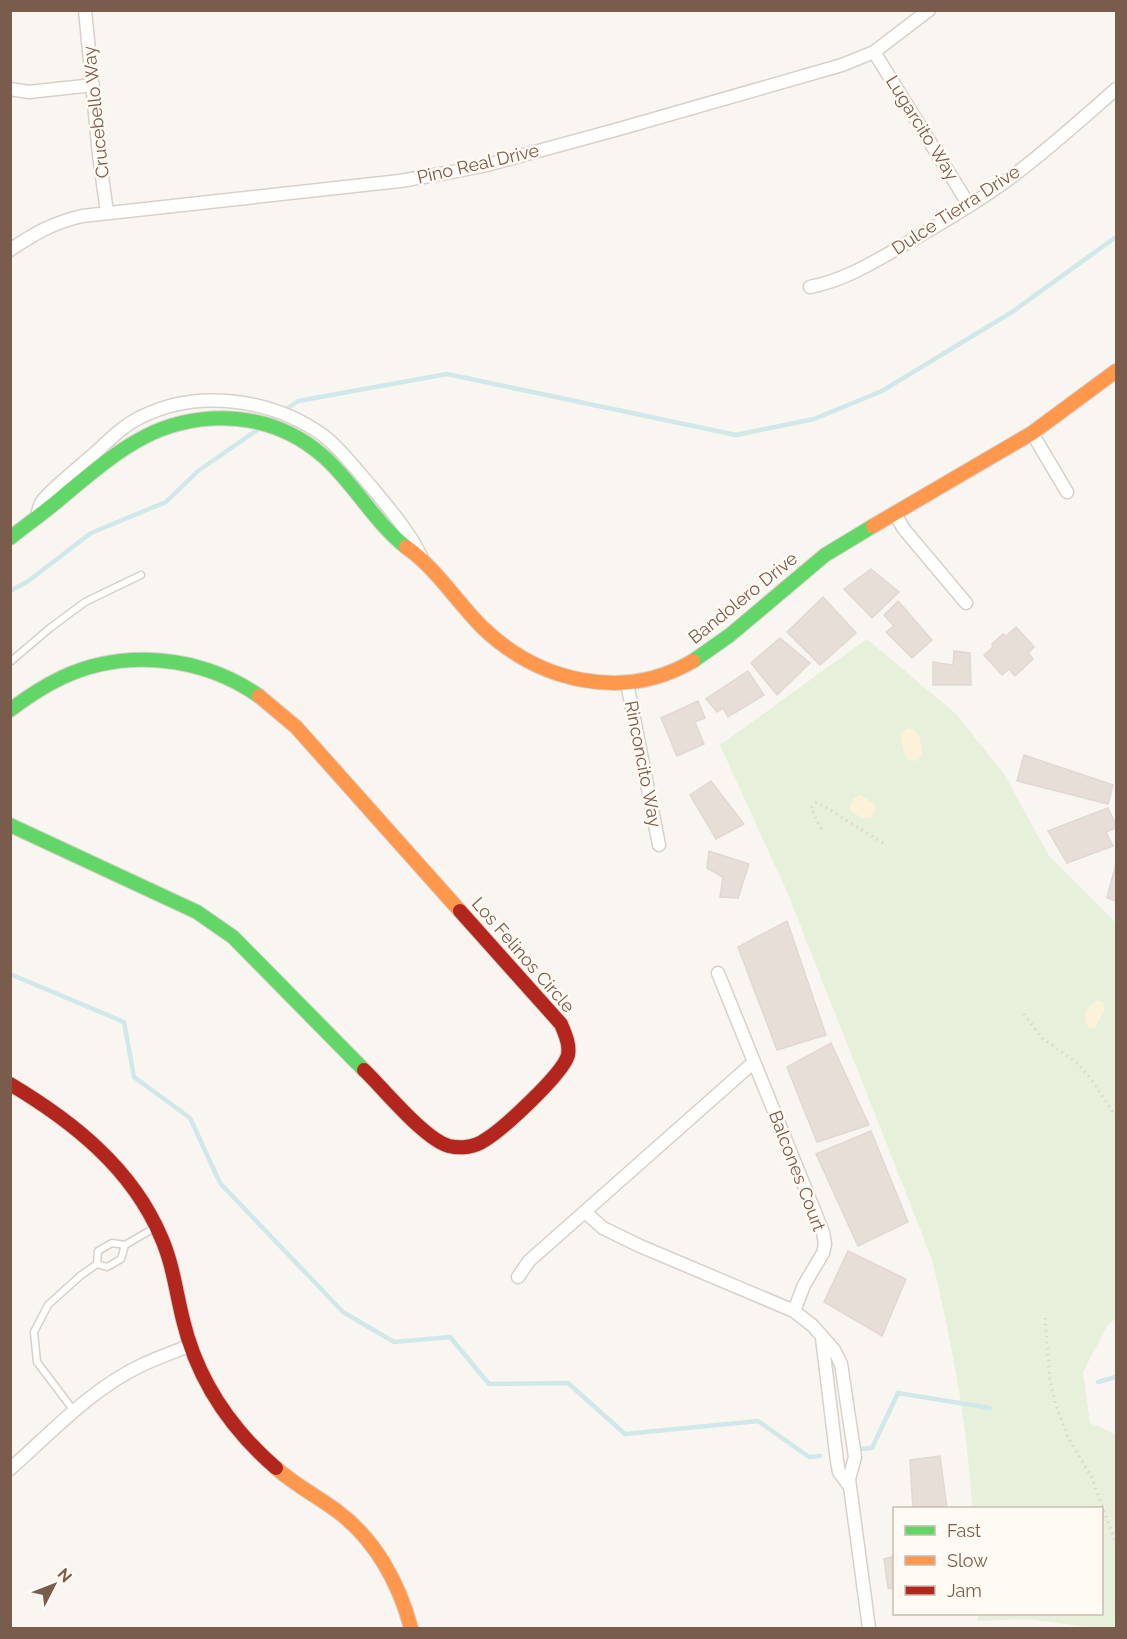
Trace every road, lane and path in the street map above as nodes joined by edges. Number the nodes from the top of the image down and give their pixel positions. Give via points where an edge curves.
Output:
1 (86, 10) edge
2 (929, 10) edge
3 (874, 52) junction
4 (93, 85) junction
5 (10, 89) edge
6 (1116, 89) edge
7 (969, 205) junction
8 (107, 212) junction
9 (10, 250) edge
10 (810, 287) dead end
11 (1116, 372) edge
12 (1032, 433) junction
13 (1067, 492) dead end
14 (895, 513) junction
15 (37, 516) junction
16 (10, 538) edge
17 (421, 557) junction
18 (141, 575) dead end
19 (966, 603) dead end
20 (10, 662) edge
21 (627, 683) junction
22 (10, 710) edge
23 (10, 825) edge
24 (821, 830) dead end
25 (883, 843) dead end
26 (659, 845) dead end
27 (718, 973) dead end
28 (1024, 1014) dead end
29 (754, 1062) junction
30 (10, 1084) edge
31 (1116, 1116) edge
32 (585, 1212) junction
33 (156, 1227) junction
34 (125, 1245) junction
35 (98, 1263) junction
36 (518, 1276) dead end
37 (794, 1311) junction
38 (1045, 1318) dead end
39 (822, 1338) junction
40 (191, 1345) junction
41 (74, 1411) junction
42 (852, 1436) junction
43 (833, 1439) junction
44 (10, 1469) edge
45 (849, 1487) junction
46 (1103, 1507) edge
47 (1103, 1508) edge
48 (1116, 1544) edge
49 (1116, 1603) edge
50 (1116, 1619) edge
51 (411, 1629) edge
52 (869, 1629) edge

1 - 4 street, Crucebello Way
2 - 3 street, Pino Real Drive
3 - 7 street, Lugarcito Way
3 - 8 street, Pino Real Drive via 822,71 487,165 400,181
4 - 5 street via 30,92
4 - 8 street, Crucebello Way
6 - 7 street, Dulce Tierra Drive via 1019,171
7 - 10 street, Dulce Tierra Drive via 853,274
8 - 9 street, Pino Real Drive via 55,223
11 - 12 street, Bandolero Drive
12 - 13 street
12 - 14 street, Bandolero Drive
14 - 19 street via 903,528
14 - 21 street, Bandolero Drive via 795,577 693,662 654,678
15 - 16 street, Bandolero Drive
15 - 17 street, Bandolero Drive via 91,471 159,428 191,419 241,419 292,434 323,456 402,544
15 - 17 street, Bandolero Drive via 42,501 105,443 140,417 180,404 240,402 262,405 325,437 411,535
17 - 21 street, Bandolero Drive via 488,632 530,664 568,679
18 - 20 lane via 85,602
21 - 26 street, Rinconcito Way
22 - 23 street, Los Felinos Circle via 34,691 69,674 102,664 141,659 183,663 241,684 296,727 561,1024 569,1045 567,1060 556,1075 485,1140 458,1148 443,1144 429,1135 221,927 197,912
24 - 25 path via 811,808 817,801
27 - 29 street, Balcones Court
28 - 31 path via 1042,1038 1077,1064
29 - 32 street
29 - 37 street, Balcones Court via 825,1244
30 - 33 street via 65,1118 107,1154
32 - 36 street via 529,1261
32 - 37 street via 603,1228 640,1246
33 - 34 lane
33 - 40 street via 171,1263
34 - 35 lane via 121,1259 106,1267
34 - 35 lane via 112,1243 98,1251
35 - 41 lane via 48,1305 34,1332 37,1362
37 - 39 street
38 - 46 path via 1050,1381 1057,1409
39 - 42 street via 842,1364
39 - 43 street
40 - 41 street via 138,1367
40 - 51 street via 223,1409 254,1449 285,1476 343,1515 377,1552 399,1590
41 - 44 street
42 - 43 street
42 - 45 street via 855,1457
43 - 45 street via 839,1472
45 - 52 street
47 - 48 path
49 - 50 path

